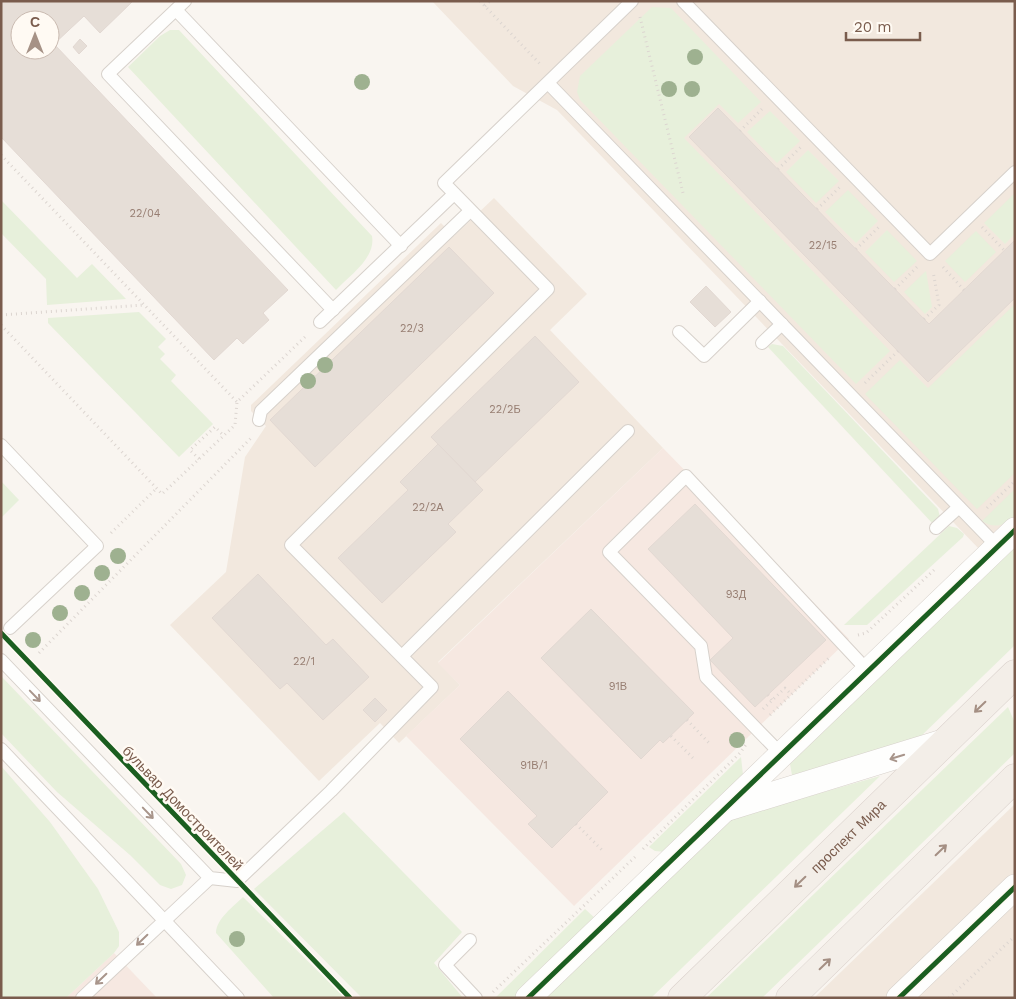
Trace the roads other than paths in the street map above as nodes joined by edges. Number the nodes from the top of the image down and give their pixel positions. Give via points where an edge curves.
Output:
1 (683, 1) edge
2 (181, 6) edge
3 (636, 6) edge
4 (551, 80) junction
5 (1015, 172) edge
6 (454, 194) junction
7 (470, 211) junction
8 (401, 246) junction
9 (760, 301) junction
10 (333, 310) junction
11 (320, 322) road end
12 (782, 324) junction
13 (679, 332) dead end
14 (762, 343) dead end
15 (259, 420) road end
16 (628, 431) dead end
17 (1, 445) edge
18 (959, 507) junction
19 (936, 528) dead end
20 (1006, 538) edge
21 (10, 628) dead end
22 (402, 656) junction
23 (1, 660) edge
24 (868, 671) junction
25 (1015, 674) edge
26 (943, 742) junction
27 (1, 749) edge
28 (781, 754) junction
29 (1015, 778) edge
30 (722, 810) junction
31 (210, 878) junction
32 (1015, 887) edge
33 (164, 920) junction
34 (470, 940) dead end
35 (82, 998) edge
36 (238, 998) edge
37 (476, 998) edge
38 (528, 998) edge
39 (682, 998) edge
40 (790, 998) edge
41 (898, 998) edge

1 - 5 lane via 930,254
2 - 8 lane
2 - 10 lane via 108,74
3 - 4 lane
4 - 6 lane via 444,184
4 - 9 lane
6 - 7 lane
6 - 8 lane
7 - 15 lane via 260,411
7 - 22 lane via 548,289 291,545
8 - 10 lane
9 - 12 lane
9 - 13 lane via 704,356
10 - 11 lane
12 - 14 lane
12 - 18 lane
16 - 22 lane
17 - 21 lane via 97,546
18 - 19 lane
18 - 20 lane
20 - 24 street
22 - 31 lane via 432,686 331,791 237,881
23 -> 31 lane
24 - 28 street
24 - 28 lane via 686,476 609,552 702,646 706,677
25 -> 26 main road, проспект Мира
26 -> 30 street
26 -> 39 main road, проспект Мира
27 - 33 lane
28 - 30 street
40 -> 29 main road
30 - 38 street
31 - 33 lane
32 - 41 street
33 -> 35 lane
33 - 36 lane
34 - 37 lane via 445,965

